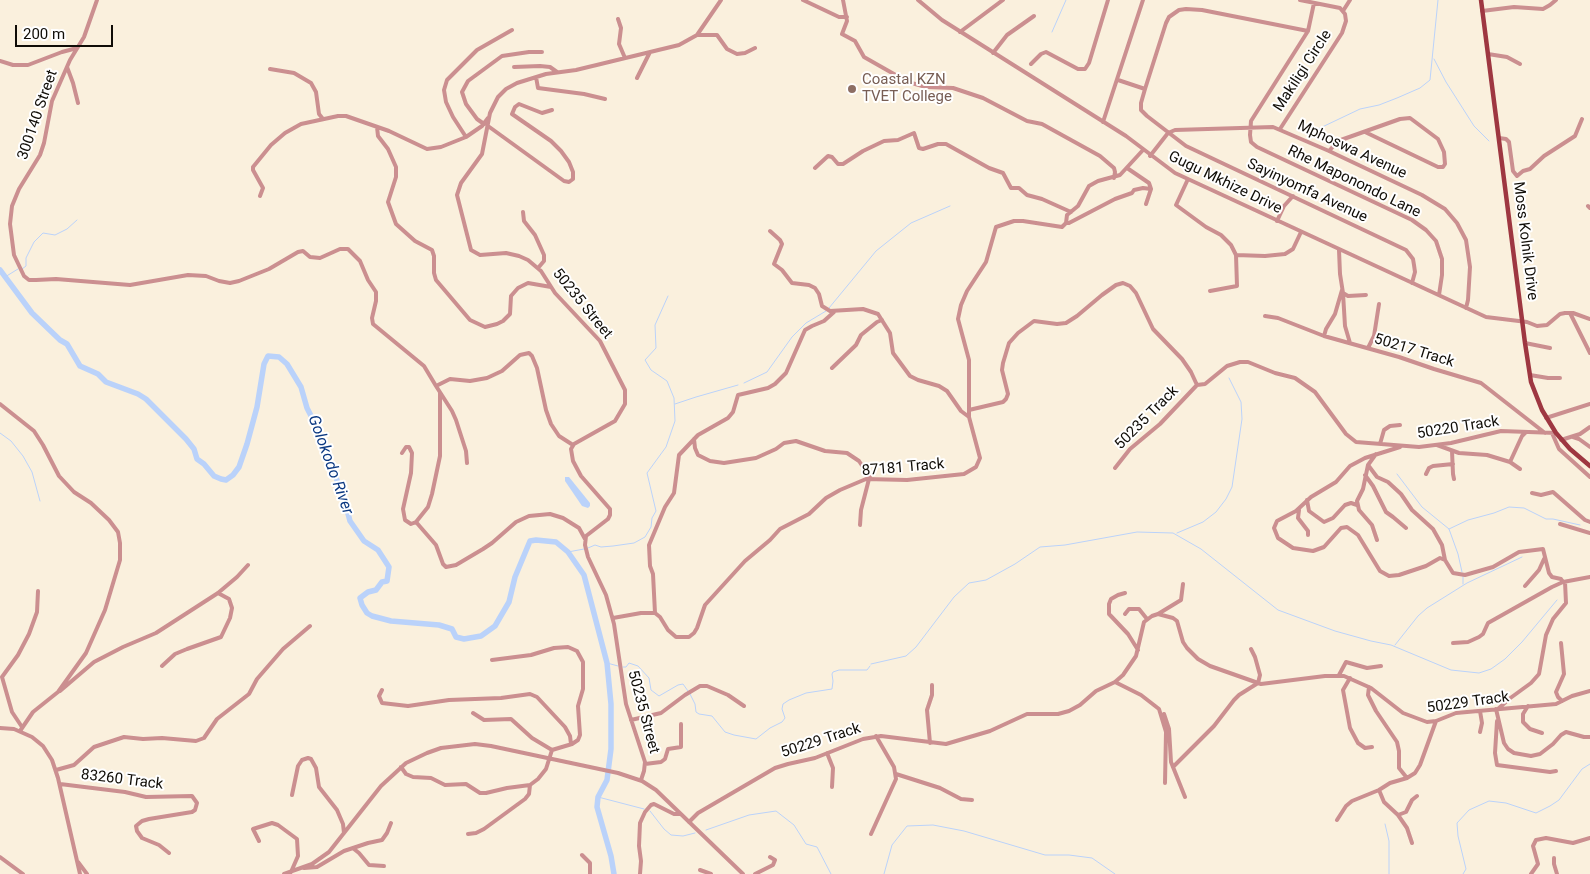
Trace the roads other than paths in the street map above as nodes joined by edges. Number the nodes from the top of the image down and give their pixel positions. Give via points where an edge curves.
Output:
1 (97, 0) edge
2 (721, 0) edge
3 (803, 0) edge
4 (843, 0) edge
5 (918, 0) edge
6 (1003, 0) edge
7 (1108, 0) edge
8 (1144, 0) edge
9 (1300, 0) edge
10 (1350, 0) edge
11 (1481, 0) edge
12 (1556, 0) edge
13 (1314, 3) junction
14 (1343, 11) junction
15 (1482, 11) junction
16 (1034, 16) dead end
17 (847, 17) junction
18 (618, 19) dead end
19 (512, 30) dead end
20 (1308, 31) junction
21 (960, 32) junction
22 (697, 35) junction
23 (77, 48) junction
24 (756, 48) dead end
25 (542, 52) dead end
26 (650, 52) junction
27 (993, 53) junction
28 (1488, 54) junction
29 (625, 58) junction
30 (0, 61) edge
31 (1031, 64) dead end
32 (1520, 64) dead end
33 (67, 67) junction
34 (514, 67) dead end
35 (270, 69) dead end
36 (557, 72) junction
37 (536, 77) junction
38 (637, 78) dead end
39 (1118, 80) junction
40 (1145, 89) junction
41 (605, 99) dead end
42 (78, 103) dead end
43 (552, 110) dead end
44 (323, 119) junction
45 (1582, 119) dead end
46 (1103, 122) junction
47 (486, 125) junction
48 (377, 127) junction
49 (1250, 127) junction
50 (1280, 129) junction
51 (1365, 132) junction
52 (1168, 133) junction
53 (466, 137) junction
54 (1499, 138) junction
55 (1143, 150) junction
56 (1329, 151) junction
57 (1150, 156) junction
58 (815, 168) dead end
59 (1127, 168) junction
60 (1114, 178) junction
61 (1188, 179) junction
62 (1151, 189) junction
63 (260, 196) dead end
64 (1293, 196) junction
65 (1146, 204) dead end
66 (523, 212) dead end
67 (1070, 212) junction
68 (1277, 221) junction
69 (1066, 222) junction
70 (770, 231) dead end
71 (1301, 232) junction
72 (1338, 250) junction
73 (1236, 256) junction
74 (538, 268) junction
75 (1412, 283) junction
76 (551, 287) junction
77 (1342, 287) junction
78 (1210, 292) dead end
79 (1343, 293) junction
80 (1366, 295) dead end
81 (1439, 295) junction
82 (1379, 304) dead end
83 (1466, 308) junction
84 (834, 312) junction
85 (1570, 313) junction
86 (1265, 316) dead end
87 (882, 320) junction
88 (1590, 320) edge
89 (1522, 321) junction
90 (1324, 336) junction
91 (1350, 343) junction
92 (1524, 343) junction
93 (1368, 348) junction
94 (1550, 348) dead end
95 (1590, 353) edge
96 (832, 368) dead end
97 (1530, 375) junction
98 (1560, 378) dead end
99 (1197, 385) junction
100 (436, 386) junction
101 (440, 393) junction
102 (0, 404) edge
103 (1590, 404) edge
104 (969, 410) junction
105 (969, 417) junction
106 (1546, 418) junction
107 (1400, 425) dead end
108 (1590, 427) edge
109 (1526, 432) junction
110 (1545, 432) junction
111 (1554, 433) junction
112 (1573, 437) junction
113 (694, 439) junction
114 (1561, 440) junction
115 (1380, 444) junction
116 (573, 445) junction
117 (1436, 445) junction
118 (1403, 446) junction
119 (1590, 447) edge
120 (1452, 451) junction
121 (402, 453) dead end
122 (1376, 454) junction
123 (1510, 462) junction
124 (467, 463) dead end
125 (1453, 464) junction
126 (1368, 465) junction
127 (1590, 466) edge
128 (1115, 468) dead end
129 (1520, 469) dead end
130 (1426, 474) dead end
131 (1365, 475) junction
132 (1590, 477) edge
133 (870, 479) junction
134 (1454, 479) dead end
135 (1532, 493) dead end
136 (1307, 500) junction
137 (1357, 505) junction
138 (1299, 509) junction
139 (416, 522) junction
140 (1590, 522) edge
141 (1560, 524) dead end
142 (860, 525) dead end
143 (1406, 528) dead end
144 (1590, 533) edge
145 (1308, 535) dead end
146 (585, 540) junction
147 (1377, 540) dead end
148 (1544, 559) junction
149 (1444, 560) junction
150 (248, 565) dead end
151 (1590, 577) edge
152 (1564, 582) junction
153 (1183, 584) dead end
154 (1525, 586) dead end
155 (38, 591) dead end
156 (218, 592) junction
157 (1125, 593) dead end
158 (655, 613) junction
159 (1125, 614) dead end
160 (1158, 614) junction
161 (613, 618) junction
162 (1147, 619) junction
163 (310, 626) dead end
164 (1453, 643) dead end
165 (1561, 643) dead end
166 (1251, 649) dead end
167 (1138, 651) junction
168 (492, 660) dead end
169 (162, 666) dead end
170 (1381, 666) dead end
171 (1340, 675) junction
172 (1, 677) edge
173 (1350, 678) junction
174 (1115, 682) junction
175 (1258, 683) junction
176 (932, 685) dead end
177 (1369, 687) junction
178 (382, 690) dead end
179 (1590, 691) edge
180 (58, 692) junction
181 (1562, 701) junction
182 (744, 706) dead end
183 (1529, 706) junction
184 (1159, 709) junction
185 (1497, 709) junction
186 (1480, 711) junction
187 (473, 713) dead end
188 (1497, 714) junction
189 (631, 720) junction
190 (1436, 721) junction
191 (681, 724) dead end
192 (0, 728) edge
193 (21, 729) junction
194 (1480, 732) dead end
195 (1542, 733) dead end
196 (876, 736) junction
197 (1590, 737) edge
198 (930, 743) junction
199 (571, 744) junction
200 (1372, 747) dead end
201 (552, 750) junction
202 (827, 753) junction
203 (550, 758) junction
204 (645, 764) junction
205 (401, 767) junction
206 (1173, 767) junction
207 (56, 770) junction
208 (1556, 771) dead end
209 (896, 774) junction
210 (1407, 778) junction
211 (641, 780) junction
212 (1165, 783) dead end
213 (60, 784) junction
214 (530, 785) junction
215 (832, 786) dead end
216 (1379, 790) junction
217 (292, 795) dead end
218 (1417, 796) dead end
219 (1185, 797) dead end
220 (972, 800) dead end
221 (680, 814) junction
222 (1398, 815) junction
223 (1337, 820) dead end
224 (688, 822) junction
225 (391, 823) dead end
226 (344, 833) junction
227 (468, 834) dead end
228 (871, 834) dead end
229 (1590, 838) edge
230 (258, 840) dead end
231 (1412, 843) dead end
232 (354, 849) junction
233 (168, 853) dead end
234 (582, 855) dead end
235 (0, 856) edge
236 (770, 857) dead end
237 (1554, 858) dead end
238 (77, 861) junction
239 (384, 866) dead end
240 (301, 868) junction
241 (700, 870) dead end
242 (290, 872) junction
243 (23, 874) edge
244 (80, 874) edge
245 (87, 874) edge
246 (284, 874) edge
247 (590, 874) edge
248 (640, 874) edge
249 (711, 874) edge
250 (742, 874) edge
251 (755, 874) edge
252 (1531, 874) edge
253 (1557, 874) edge

1 - 23 street, 300140 Street via 90,25
2 - 22 street, 50235 Street
3 - 17 street via 839,17
4 - 17 street
5 - 21 street, Gugu Mkhize Drive
6 - 21 street
7 - 31 street via 1085,69 1074,67 1046,52
8 - 39 street
9 - 13 street
10 - 14 street
11 - 15 main road, Moss Kolnik Drive
12 - 15 street via 1543,9 1514,7
13 - 14 street
13 - 20 street
14 - 50 street, Makiligi Circle via 1346,21 1342,33
15 - 28 main road, Moss Kolnik Drive
16 - 27 street via 1007,35
17 - 60 street via 842,34 855,41 864,57 908,82 926,87 954,88 983,98 1027,121 1042,124 1100,156 1114,168
18 - 29 street via 621,28 618,44
19 - 53 street via 477,50 447,80 444,90 446,102
20 - 40 street via 1182,9 1172,14 1166,23
20 - 49 street via 1253,117
21 - 27 street, Gugu Mkhize Drive
22 - 24 street via 717,35 727,49 738,54
22 - 26 street, 50235 Street via 671,48
23 - 30 street via 28,65 13,66
23 - 33 street, 300140 Street
25 - 47 street via 502,56 468,81 462,92 466,104
26 - 29 street, 50235 Street
26 - 38 street
27 - 46 street, Gugu Mkhize Drive
28 - 32 street via 1507,57
28 - 54 main road, Moss Kolnik Drive
29 - 36 street, 50235 Street
33 - 42 street
33 - 100 street, 300140 Street via 52,101 40,155 19,188 12,206 10,224 14,255 29,280 130,285 188,274 235,282 269,269 298,252 320,258 340,249 348,250 360,260 376,292 373,324 424,366
34 - 36 street via 550,67
35 - 44 street via 294,73 311,82
36 - 37 street, 50235 Street
37 - 41 street via 538,88
37 - 47 street, 50235 Street via 517,82 502,92
39 - 40 street
39 - 46 street
40 - 52 street, Sayinyomfa Avenue via 1142,110
43 - 47 street via 542,113 519,104 512,114 561,151 572,168 573,176 569,182
44 - 48 street via 346,116
44 - 63 street via 301,124 271,144 252,168 263,188
45 - 54 street via 1576,136 1517,176 1513,171 1509,142
46 - 55 street, Gugu Mkhize Drive
47 - 53 street
47 - 74 street, 50235 Street via 482,154 461,183 457,195 470,246 474,253 480,255 519,256
48 - 53 street via 427,149
48 - 76 street via 378,136 396,167 388,202 396,224 415,241 432,250 436,280 470,320 485,327 497,324 510,314 511,296 518,288 528,283
49 - 50 street, Mphoswa Avenue
49 - 52 street, Mphoswa Avenue via 1180,129
49 - 81 street, Rhe Maponondo Lane via 1250,140 1257,148 1412,220 1426,230 1436,241 1442,259
50 - 56 street, Mphoswa Avenue
51 - 51 street via 1410,118 1438,139 1446,162 1443,167 1438,167
51 - 56 street via 1338,141
52 - 57 street
52 - 64 street, Sayinyomfa Avenue via 1186,146
54 - 89 main road, Moss Kolnik Drive
55 - 57 street, Gugu Mkhize Drive
55 - 59 street
56 - 83 street, Mphoswa Avenue via 1432,200 1451,215 1463,233 1469,253
57 - 61 street, Gugu Mkhize Drive
58 - 67 street via 828,156 843,164 884,141 898,140 914,133 919,148 946,144 1003,173 1011,188 1019,188 1027,195
59 - 60 street
59 - 62 street via 1150,183
60 - 67 street via 1090,186 1078,206
61 - 68 street, Gugu Mkhize Drive
61 - 73 street via 1176,205 1221,236 1231,245
62 - 65 street
62 - 69 street via 1134,190
64 - 68 street
64 - 75 street, Sayinyomfa Avenue via 1406,250 1414,265
66 - 74 street via 524,221 544,255 544,261
67 - 69 street
68 - 71 street, Gugu Mkhize Drive
69 - 104 street, 87181 Track via 1059,227 1020,221 996,227 986,262 960,304 958,319 969,360
70 - 84 street via 782,243 774,265 792,283 815,288 822,306
71 - 72 street, Gugu Mkhize Drive
71 - 73 street via 1293,249 1285,254
72 - 75 street, Gugu Mkhize Drive
72 - 77 street
73 - 78 street via 1238,285
74 - 76 street, 50235 Street
75 - 81 street, Gugu Mkhize Drive
76 - 116 street, 50235 Street via 600,341 626,396 625,404 614,421
77 - 79 street
77 - 90 street via 1336,314
79 - 80 street via 1348,296
79 - 91 street via 1345,326
81 - 83 street, Gugu Mkhize Drive
82 - 93 street via 1374,336
83 - 89 street, Gugu Mkhize Drive via 1486,317
84 - 87 street via 863,309 875,312
84 - 113 street via 805,330 787,371 775,384 738,395 728,418
85 - 88 street
85 - 89 street, Gugu Mkhize Drive via 1560,314 1547,326
85 - 95 street
86 - 90 street, 50217 Track
87 - 96 street via 861,334 856,345
87 - 105 street via 890,333 893,353 910,376 947,391
89 - 92 main road, Moss Kolnik Drive
90 - 91 street, 50217 Track
91 - 93 street, 50217 Track
92 - 94 street
92 - 97 main road, Moss Kolnik Drive
93 - 110 street, 50217 Track via 1481,383
97 - 98 street
97 - 106 main road, Moss Kolnik Drive
99 - 104 street via 1182,359 1153,329 1134,289 1121,283 1102,294 1070,321 1061,324 1034,321 1018,333 1009,343 1003,363 1006,400
99 - 115 street, 50220 Track via 1204,384 1230,364 1248,362 1302,382 1315,392 1349,437 1360,443
99 - 128 street, 50235 Track via 1160,424 1130,449
100 - 101 street
100 - 116 street via 450,379 487,378 502,371 520,355 529,353 537,368 551,424 562,439
101 - 124 street via 456,420
101 - 139 street via 440,456 429,504
102 - 180 street via 34,431 64,482 103,514 120,537 120,560 105,610 86,653
103 - 106 street
104 - 105 street, 87181 Track
105 - 133 street, 87181 Track via 980,458 973,470 964,474 907,480
106 - 111 main road, Moss Kolnik Drive
107 - 115 street via 1386,428
108 - 112 street
109 - 110 street, 50220 Track
109 - 117 street, 50220 Track via 1499,432
109 - 123 street
110 - 111 street, 50220 Track
111 - 114 main road, Moss Kolnik Drive
111 - 132 street via 1558,448
112 - 114 street
112 - 119 street
113 - 133 street via 698,455 710,461 724,462 756,458 784,443 796,441 825,451 847,453 859,461
113 - 158 street via 678,458 674,493 649,545
114 - 127 main road, Moss Kolnik Drive
115 - 118 street, 50220 Track
116 - 146 street via 573,460 581,476 610,509 608,519
117 - 118 street, 50220 Track
117 - 120 street
118 - 122 street
120 - 123 street via 1482,454
120 - 125 street
121 - 139 street via 409,447 412,454 404,515 407,523
122 - 126 street
122 - 136 street via 1352,465 1336,482
123 - 129 street
125 - 130 street via 1433,466
125 - 134 street
126 - 131 street
126 - 149 street via 1433,529 1442,545
131 - 137 street
131 - 143 street via 1386,512
133 - 142 street
133 - 158 street, 87181 Track via 840,490 809,514 780,529 705,605 697,628 689,637 676,637
135 - 140 street via 1553,492
136 - 137 street via 1309,511 1324,522 1333,518 1345,505
136 - 138 street
137 - 147 street via 1372,526
138 - 145 street via 1298,518
138 - 149 street via 1277,521 1274,528 1281,541 1293,548 1319,550 1344,527 1358,535 1380,571 1388,576 1429,565 1438,558
139 - 146 street via 436,544 446,567 456,565 483,549 516,522 529,516 550,514 564,518 579,528
141 - 144 street
146 - 161 street, 50235 Street via 586,551
148 - 149 street via 1543,549 1519,552 1493,567 1465,575 1452,574
148 - 152 street via 1551,576
148 - 154 street
150 - 156 street
151 - 152 street
152 - 164 street via 1488,623 1479,637
152 - 185 street via 1566,603 1553,618 1546,635 1539,674
153 - 160 street via 1181,600
155 - 172 street via 37,612 29,634
156 - 169 street via 229,599 232,608 221,637 175,654
156 - 180 street via 156,633 94,662
157 - 167 street via 1111,599 1109,614 1128,634
158 - 161 street
159 - 162 street via 1129,609 1139,609
160 - 162 street
160 - 175 street, 50229 Track via 1168,615 1177,621 1187,648 1202,662
161 - 189 street, 50235 Street
162 - 167 street, 50229 Track
163 - 207 street via 283,649 245,698 217,718 204,738 196,741 124,737 94,747 74,765
165 - 181 street via 1564,674 1556,692
166 - 175 street via 1260,671
167 - 174 street, 50229 Track via 1128,670
168 - 199 street via 554,648 568,647 577,651 583,662 578,706 580,735
170 - 171 street via 1367,668 1347,662
171 - 173 street, 50229 Track
171 - 175 street, 50229 Track
172 - 193 street
173 - 177 street, 50229 Track
173 - 200 street via 1343,690 1350,728 1358,743 1365,748
174 - 184 street via 1141,695
174 - 198 street, 50229 Track via 1063,713 1027,714 974,736 946,744
175 - 206 street via 1239,694 1214,726
176 - 198 street via 927,710
177 - 190 street, 50229 Track via 1406,715 1427,722
177 - 210 street via 1368,695 1376,711 1397,742 1399,768
178 - 199 street via 379,699 382,702 408,706 530,694 561,722 569,733
179 - 181 street, 50229 Track
180 - 193 street via 33,712
181 - 183 street, 50229 Track
182 - 189 street via 728,695 700,686 661,713
183 - 185 street, 50229 Track
183 - 195 street via 1523,714 1523,722 1530,729
184 - 206 street via 1169,728 1169,756
184 - 212 street via 1166,732
185 - 186 street, 50229 Track
185 - 188 street
186 - 190 street, 50229 Track via 1454,713
186 - 194 street
187 - 201 street via 484,720 511,719
188 - 197 street via 1505,746 1515,754 1540,754 1566,732
188 - 208 street via 1497,765
189 - 204 street, 50235 Street
190 - 210 street via 1418,769
191 - 204 street via 681,747 668,750 661,762
192 - 193 street
193 - 207 street via 42,746
196 - 198 street, 50229 Track
196 - 202 street, 50229 Track
196 - 209 street
199 - 201 street
201 - 203 street
202 - 215 street via 833,768
202 - 224 street, 50229 Track via 775,768
203 - 205 street via 466,744 435,750
203 - 211 street
203 - 214 street via 543,773
204 - 211 street, 50235 Street
205 - 214 street via 409,776 431,778 446,785 466,784 483,794
205 - 226 street via 381,786
206 - 219 street
207 - 213 street
209 - 220 street via 940,788 961,799
209 - 228 street via 896,782
210 - 216 street
211 - 221 street
213 - 233 street, 83260 Track via 146,797 194,797 197,803 195,810 149,819 136,826 142,838
213 - 238 street
214 - 227 street via 525,799 484,829
216 - 222 street via 1384,802
216 - 223 street via 1350,803
217 - 226 street via 298,766 302,760 311,759 319,787 337,810
218 - 222 street via 1404,813
221 - 224 street
221 - 248 street via 654,804 645,812 640,823
222 - 231 street
224 - 250 street
225 - 232 street via 382,840
226 - 240 street via 324,856
229 - 252 street via 1573,843 1546,838 1536,840 1533,846 1538,864
230 - 242 street via 253,829 272,823 297,839 298,856
232 - 239 street via 369,865
232 - 240 street via 316,867
234 - 247 street via 590,863
235 - 243 street
236 - 251 street via 774,860 773,865
237 - 253 street
238 - 244 street
238 - 245 street
240 - 242 street
241 - 249 street
242 - 246 street

